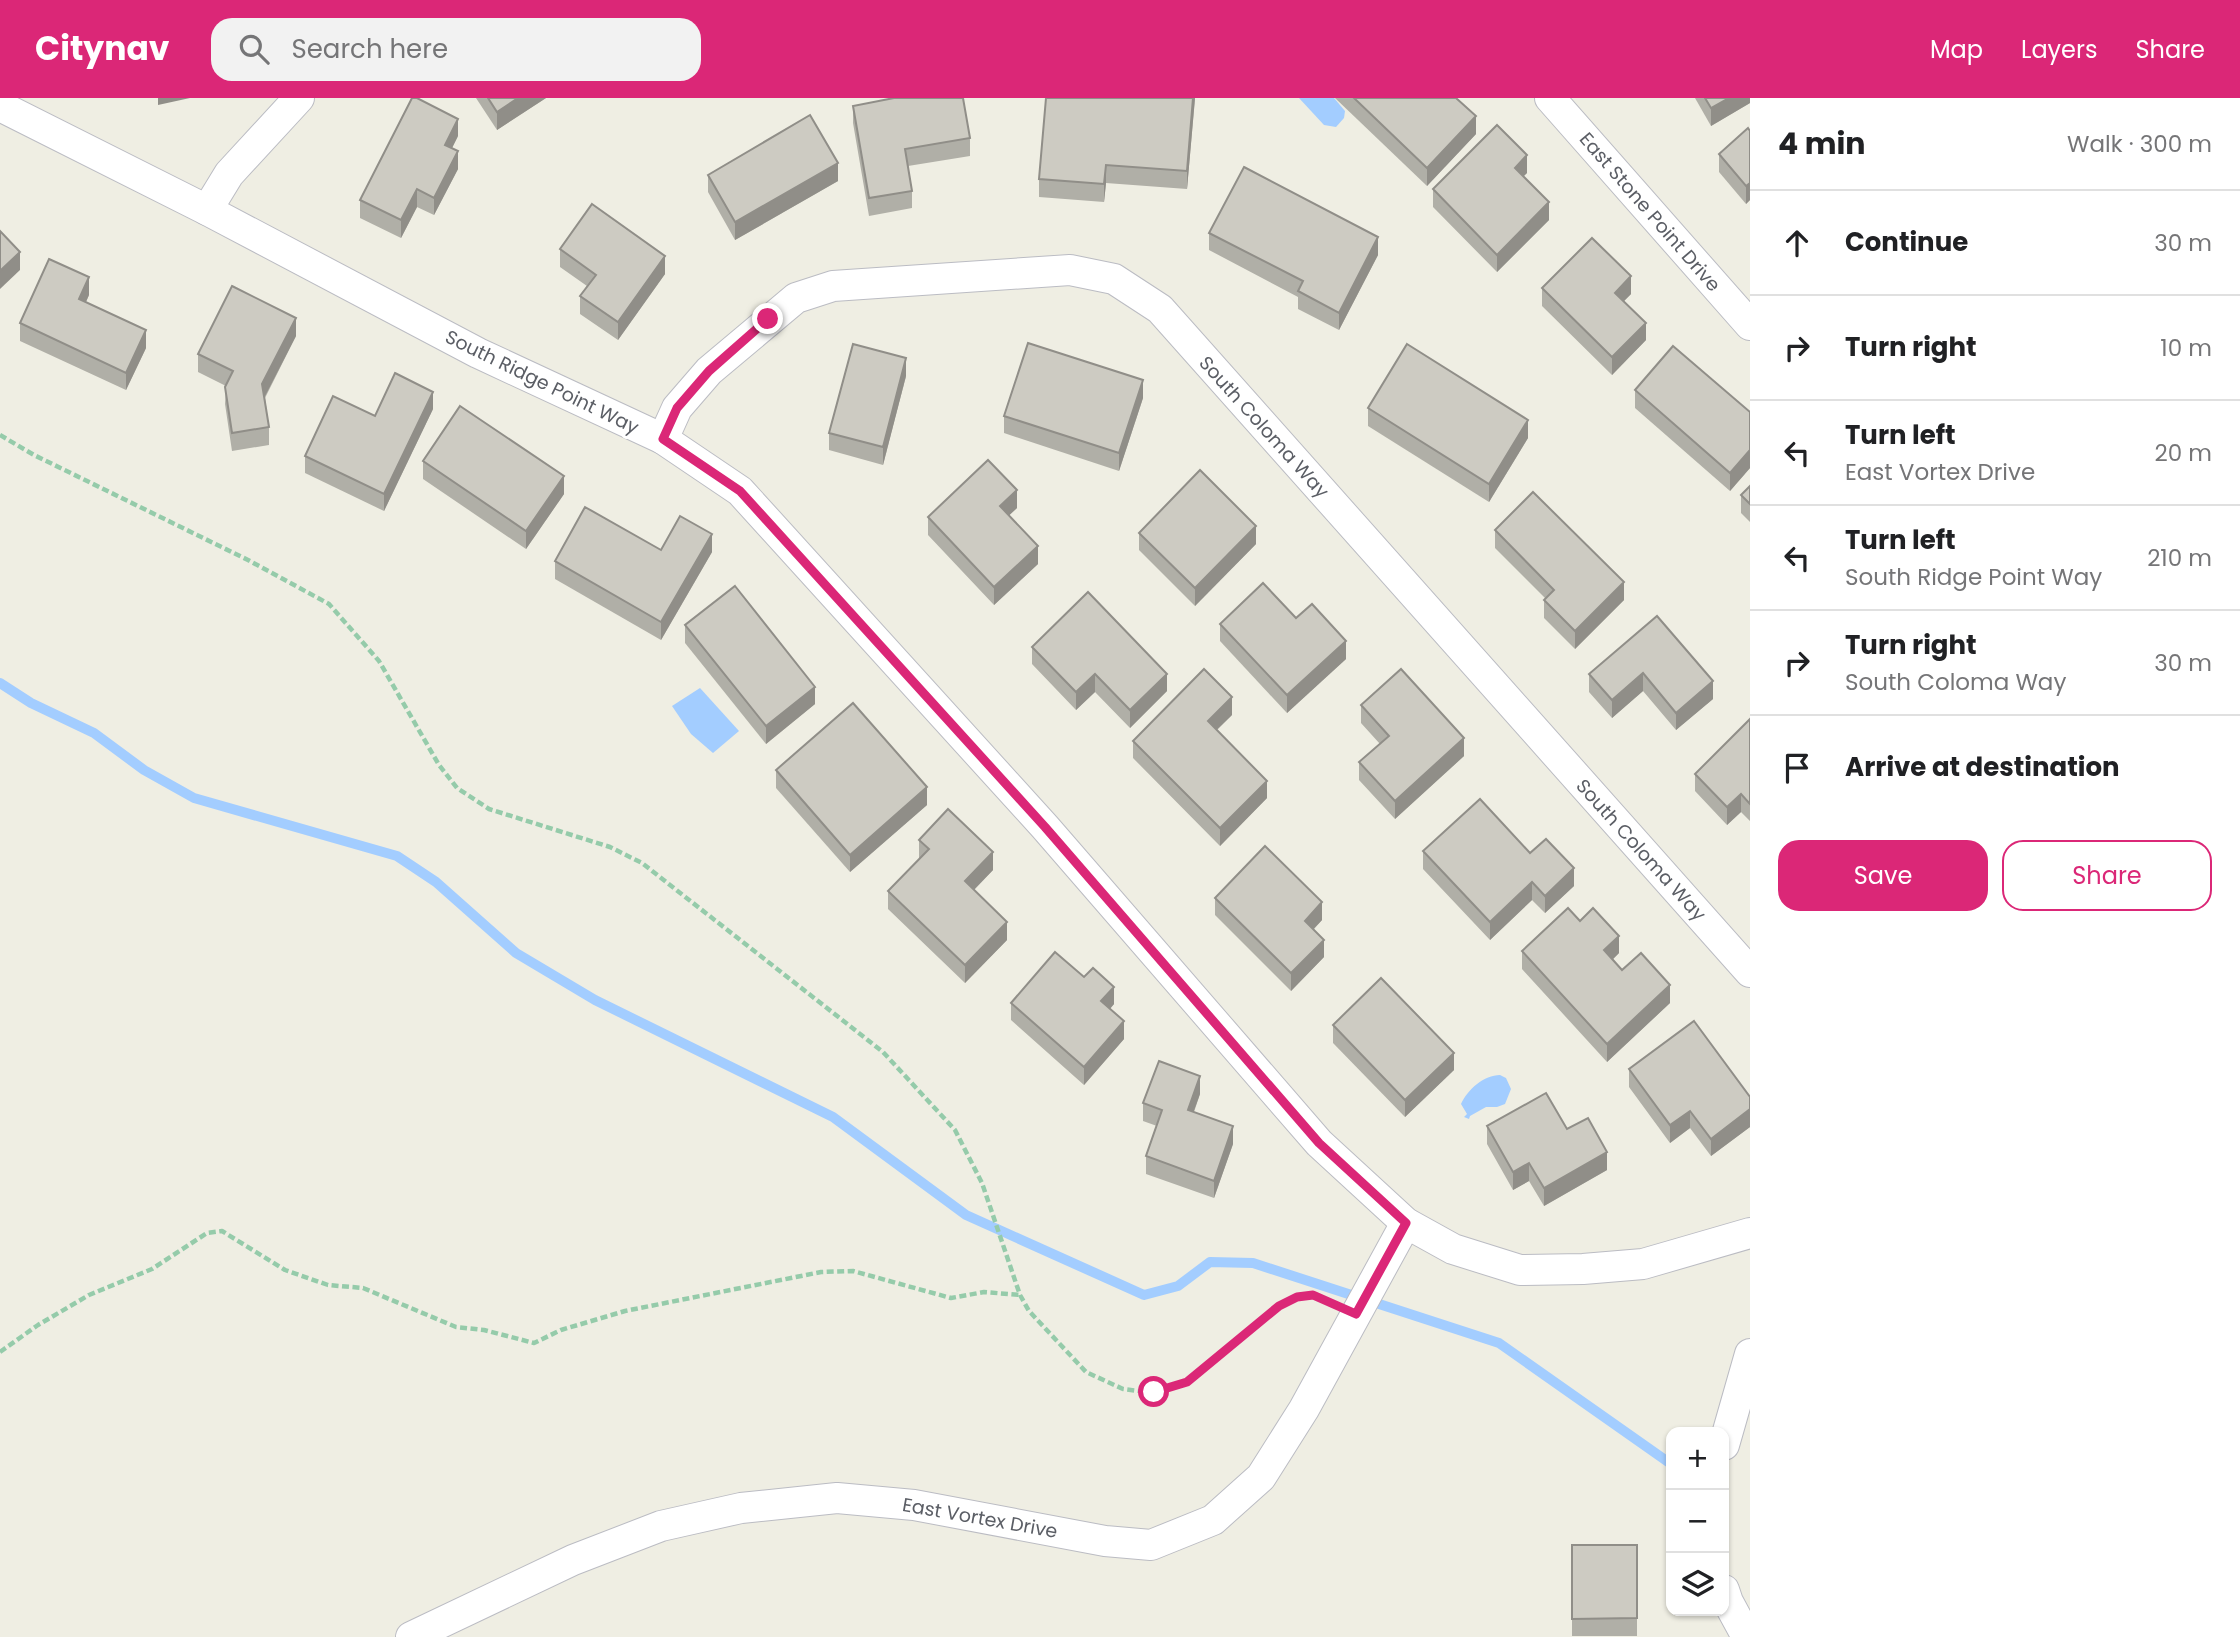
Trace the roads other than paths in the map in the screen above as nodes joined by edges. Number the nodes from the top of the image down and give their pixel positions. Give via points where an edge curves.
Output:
1 (299, 98) edge
2 (1550, 98) edge
3 (0, 106) edge
4 (207, 210) junction
5 (1750, 325) edge
6 (663, 439) junction
7 (1750, 972) edge
8 (1406, 1223) junction
9 (1750, 1233) edge
10 (1750, 1354) edge
11 (1729, 1428) edge
12 (1729, 1604) edge
13 (411, 1637) edge
14 (1747, 1637) edge

1 - 4 street via 229,174
2 - 5 street, East Stone Point Drive
3 - 4 street, South Ridge Point Way
4 - 6 street, South Ridge Point Way via 478,353
6 - 7 street, South Coloma Way via 677,408 709,371 796,298 833,286 1070,270 1114,279 1160,309
6 - 8 street, South Ridge Point Way via 740,491 1045,827 1319,1143
8 - 9 street, South Ridge Point Way via 1453,1249 1520,1270 1643,1264
8 - 13 street, East Vortex Drive via 1304,1409 1261,1477 1213,1520 1151,1545 1105,1541 914,1505 836,1498 741,1508 661,1526 573,1560
10 - 11 street
12 - 14 street

